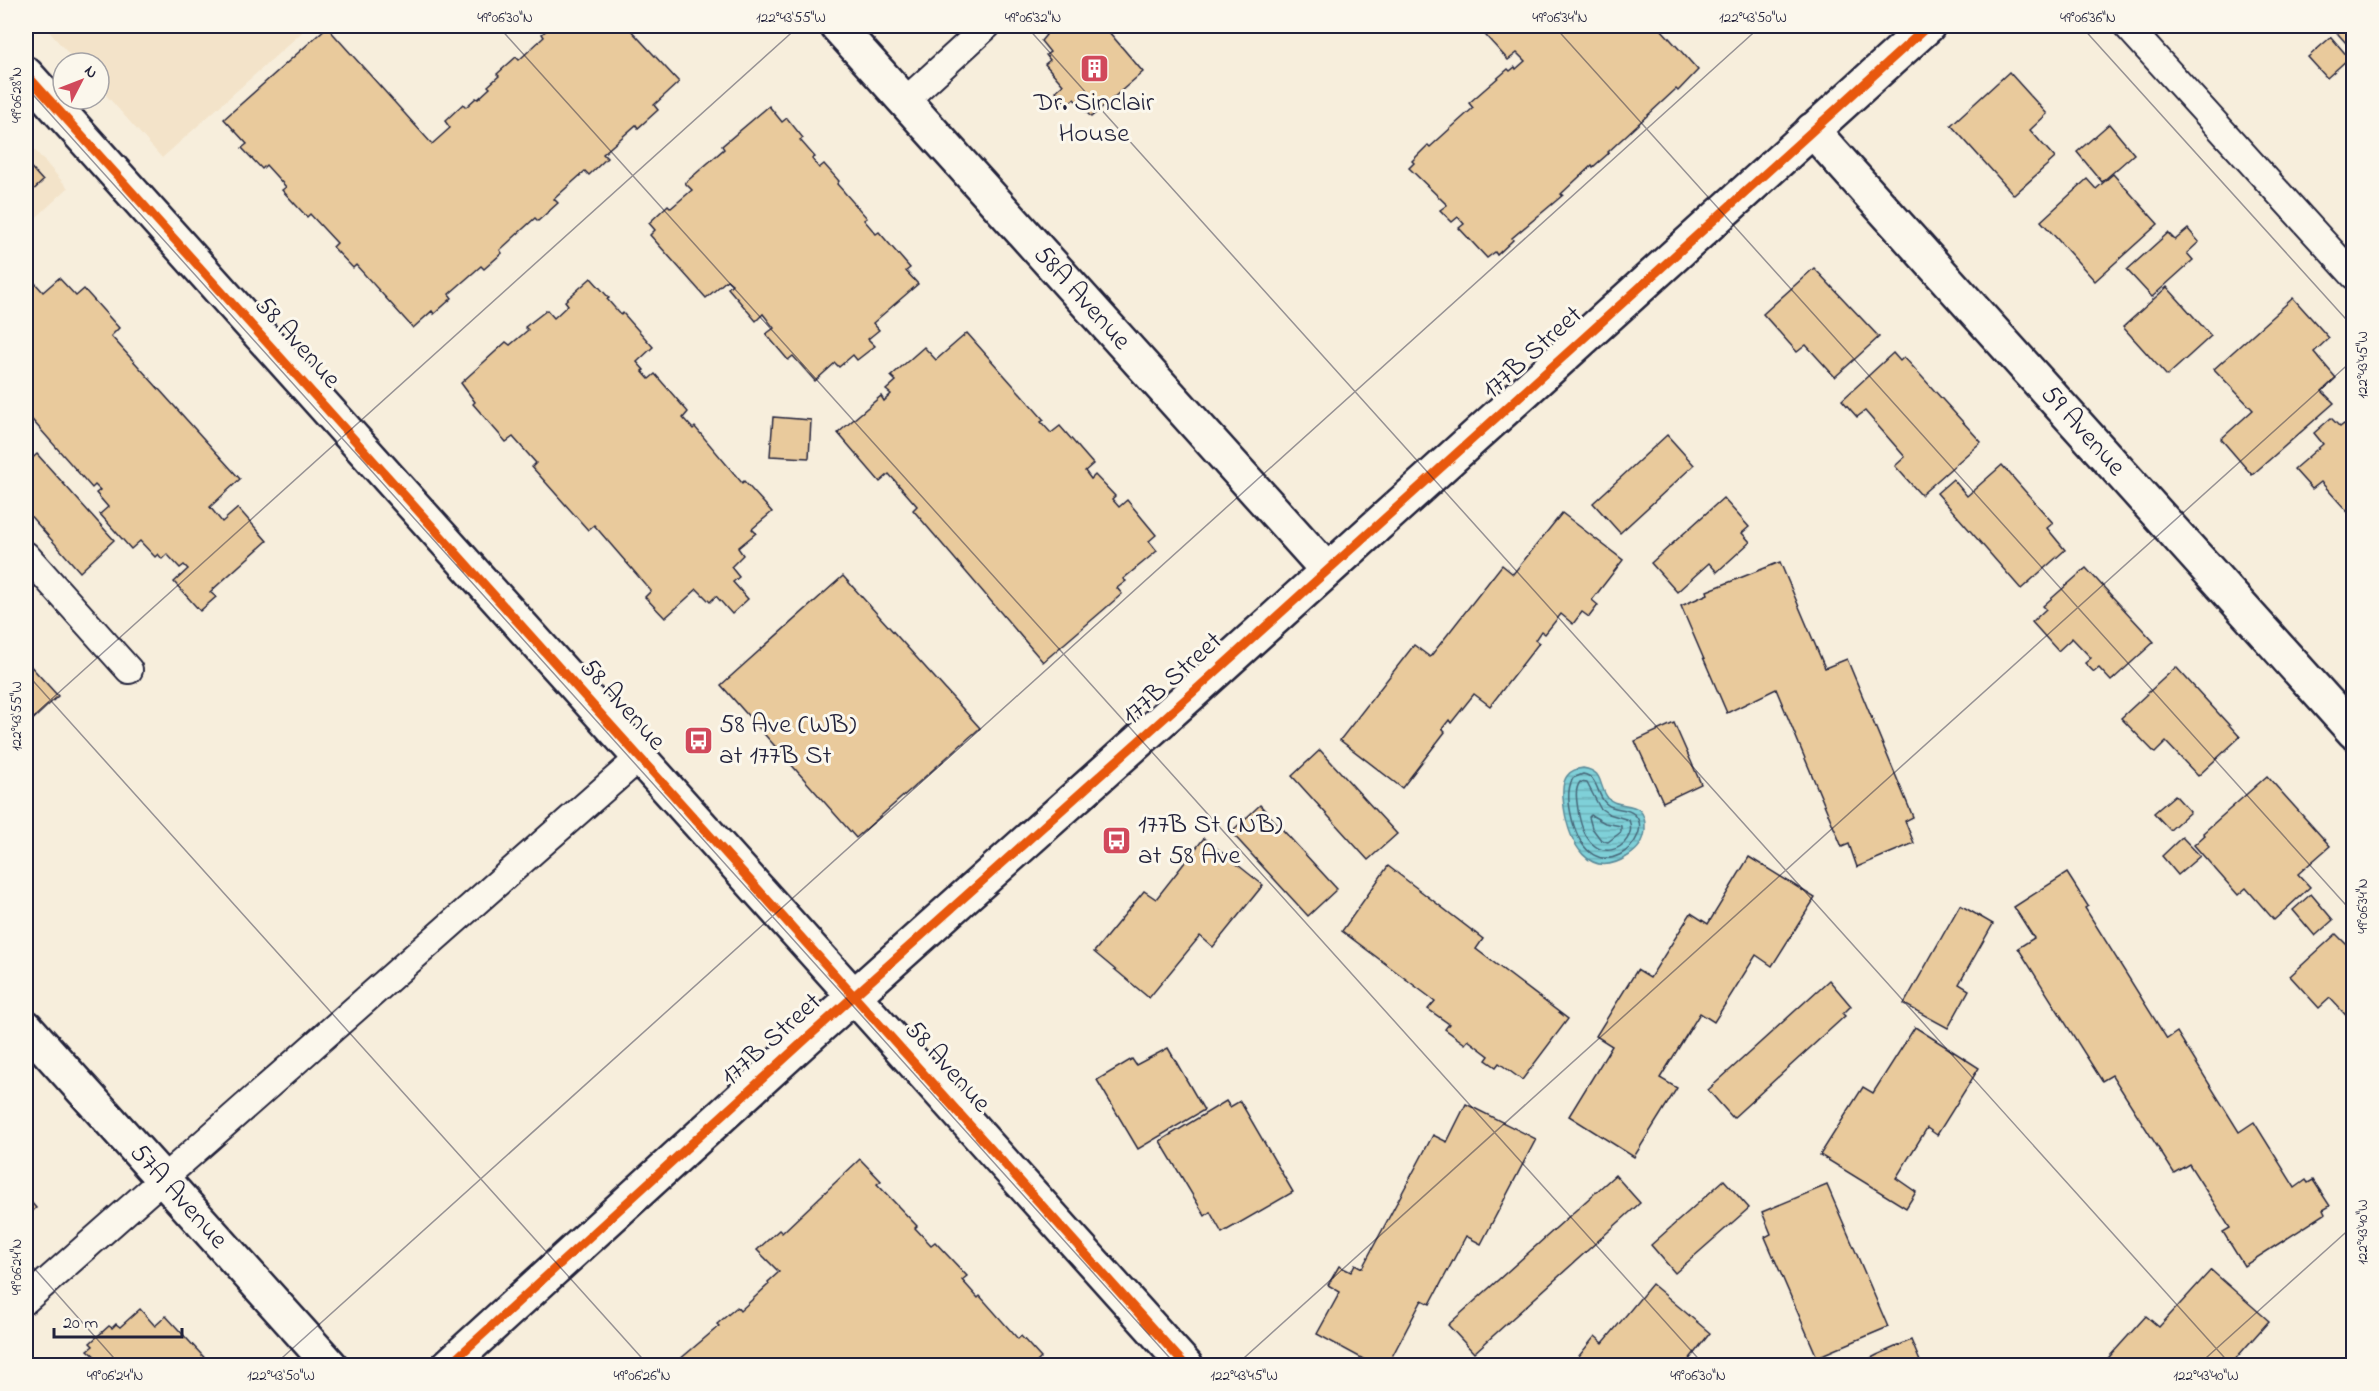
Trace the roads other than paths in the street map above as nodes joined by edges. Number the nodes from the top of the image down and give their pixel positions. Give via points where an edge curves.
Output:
1 (837, 26) edge
2 (987, 26) edge
3 (1928, 26) edge
4 (2127, 26) edge
5 (26, 74) edge
6 (905, 101) junction
7 (1812, 130) junction
8 (2354, 276) edge
9 (26, 555) edge
10 (1327, 570) junction
11 (129, 670) dead end
12 (2354, 732) edge
13 (639, 758) junction
14 (853, 996) junction
15 (26, 1027) edge
16 (162, 1178) junction
17 (26, 1300) edge
18 (331, 1365) edge
19 (448, 1365) edge
20 (1186, 1365) edge

1 - 6 street, 58A Avenue
2 - 6 lane
3 - 7 street, 177B Street
4 - 8 lane
5 - 13 street, 58 Avenue
6 - 10 street, 58A Avenue
7 - 10 street, 177B Street
7 - 12 street, 59 Avenue
9 - 11 lane
10 - 14 street, 177B Street
13 - 14 street, 58 Avenue
13 - 16 lane
14 - 19 street, 177B Street
14 - 20 street, 58 Avenue
15 - 16 street, 57A Avenue
16 - 17 lane
16 - 18 street, 57A Avenue

